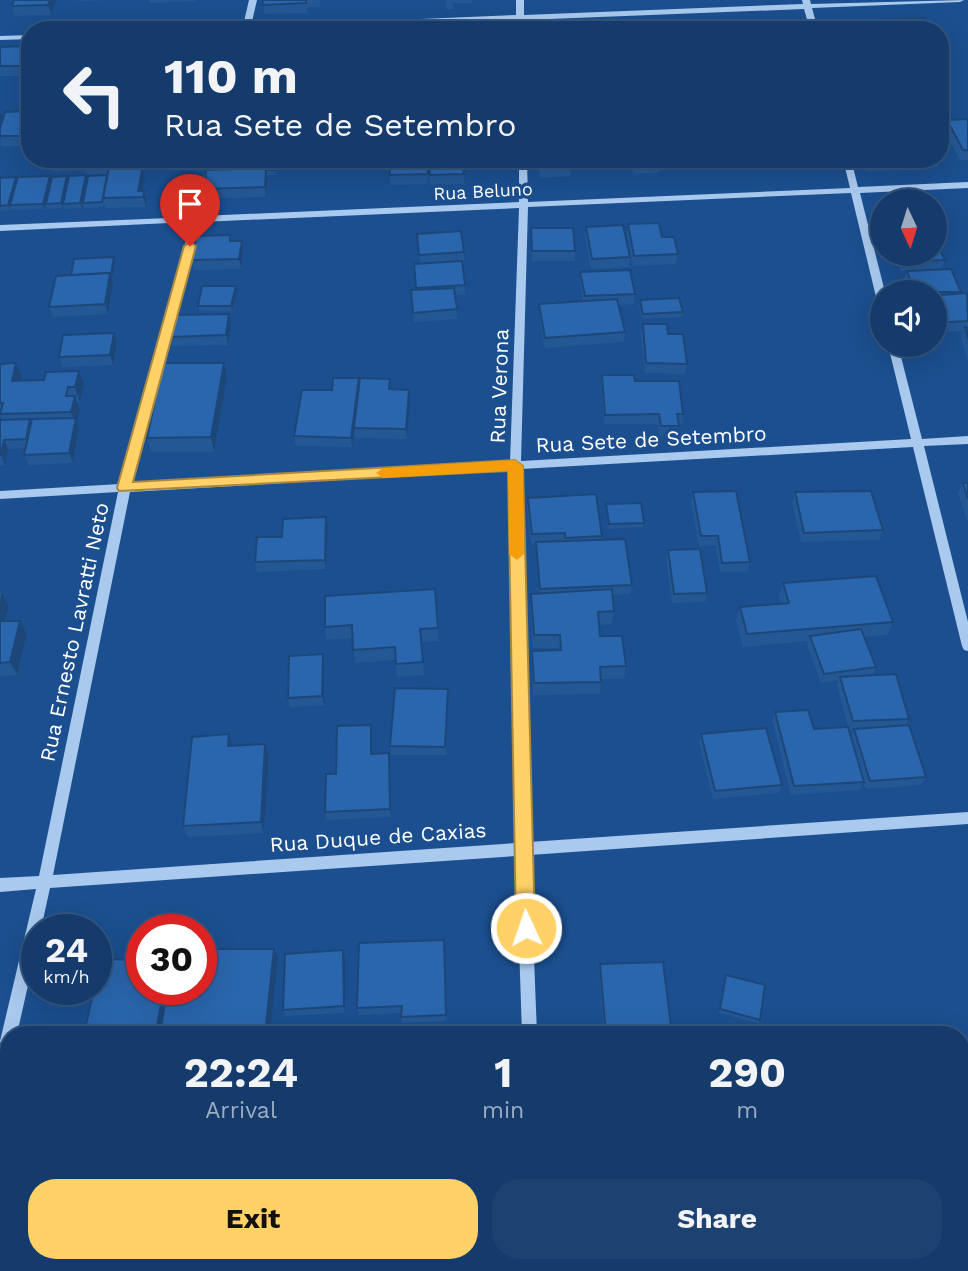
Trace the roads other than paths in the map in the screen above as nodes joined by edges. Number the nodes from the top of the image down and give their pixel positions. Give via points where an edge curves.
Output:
1 (253, 0) edge
2 (520, 0) edge
3 (960, 0) edge
4 (807, 3) edge
5 (520, 18) junction
6 (248, 21) edge
7 (445, 21) edge
8 (812, 21) edge
9 (21, 37) edge
10 (0, 38) edge
11 (211, 168) edge
12 (523, 168) edge
13 (848, 168) edge
14 (968, 185) edge
15 (854, 190) junction
16 (524, 205) junction
17 (197, 219) junction
18 (0, 228) edge
19 (877, 280) edge
20 (896, 357) edge
21 (968, 440) edge
22 (917, 443) junction
23 (515, 466) junction
24 (125, 488) junction
25 (0, 495) edge
26 (968, 646) edge
27 (968, 818) edge
28 (522, 849) junction
29 (45, 880) junction
30 (0, 885) edge
31 (11, 1026) edge
32 (530, 1026) edge

1 - 6 street
2 - 5 street
3 - 4 street
4 - 5 street
4 - 8 street
5 - 7 street
9 - 10 street
11 - 17 street, Rua Ernesto Lavratti Neto
12 - 16 street, Rua Verona
13 - 15 street
14 - 15 street, Rua Beluno
15 - 16 street, Rua Beluno
15 - 19 street
16 - 17 street, Rua Beluno
16 - 23 street, Rua Verona
17 - 18 street, Rua Beluno
17 - 24 street, Rua Ernesto Lavratti Neto
20 - 22 street
21 - 22 street, Rua Sete de Setembro
22 - 23 street, Rua Sete de Setembro
22 - 26 street
23 - 24 street, Rua Sete de Setembro
23 - 28 street, Rua Verona
24 - 25 street, Rua Sete de Setembro
24 - 29 street, Rua Ernesto Lavratti Neto
27 - 28 street, Rua Duque de Caxias
28 - 29 street, Rua Duque de Caxias
28 - 32 street, Rua Verona
29 - 30 street, Rua Duque de Caxias
29 - 31 street, Rua Ernesto Lavratti Neto

